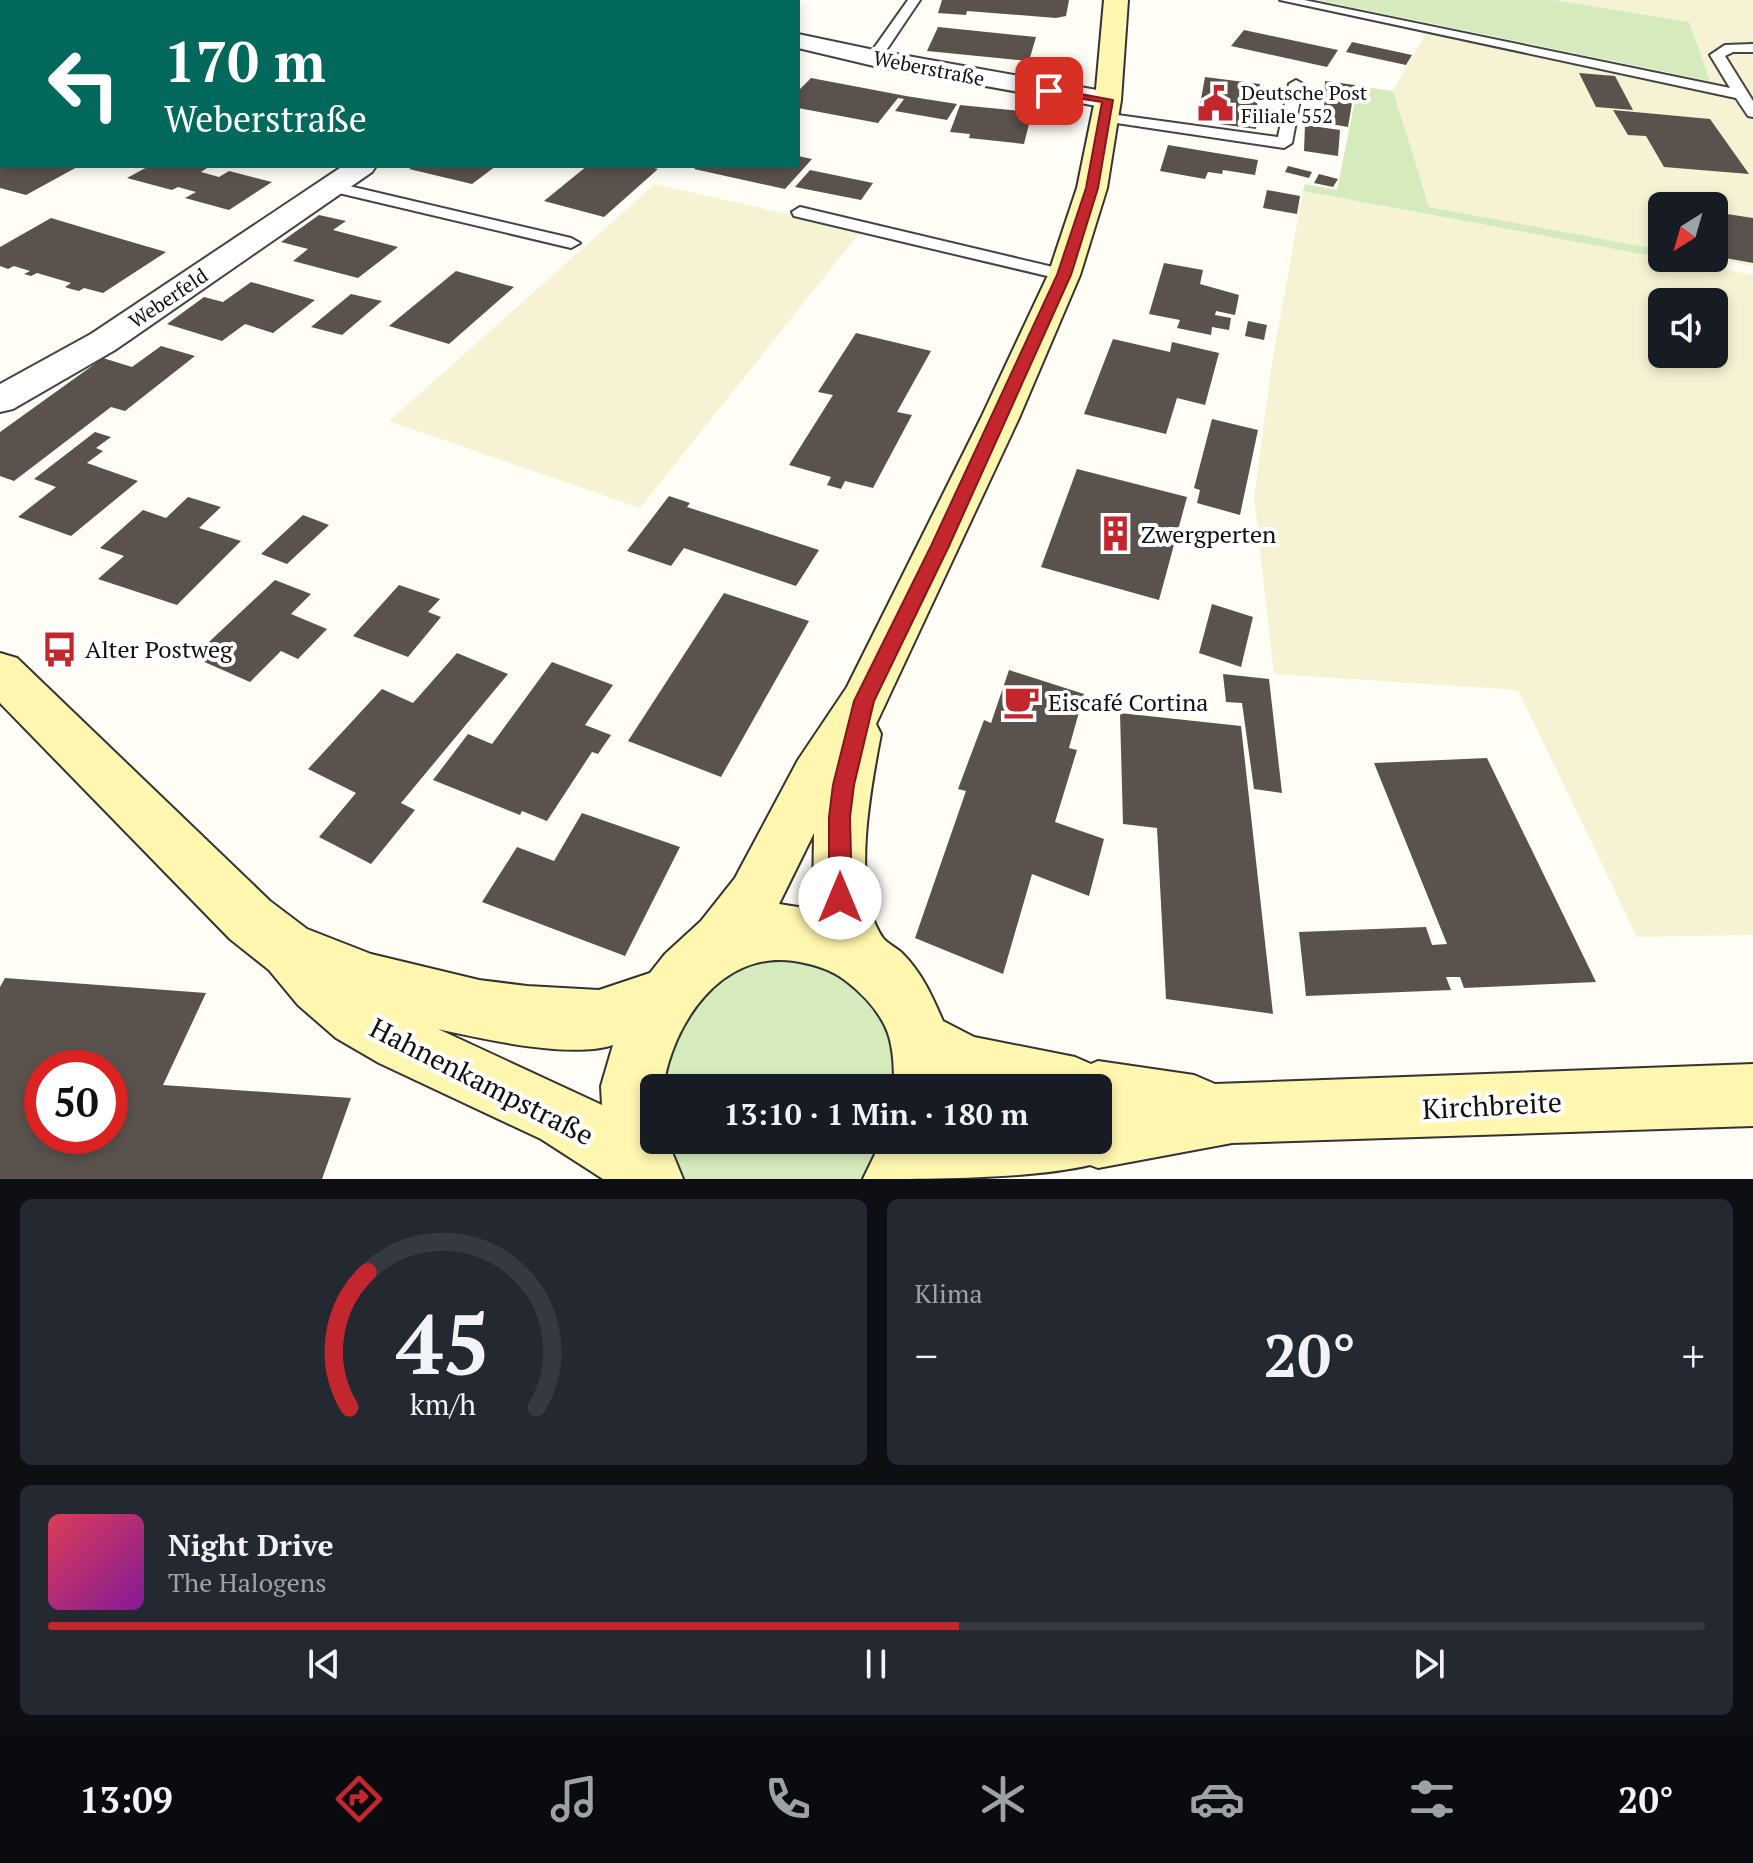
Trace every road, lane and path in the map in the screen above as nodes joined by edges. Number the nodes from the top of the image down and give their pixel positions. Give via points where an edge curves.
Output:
1 (914, 0) edge
2 (1116, 0) edge
3 (1286, 0) edge
4 (800, 41) edge
5 (1753, 48) edge
6 (874, 58) junction
7 (1296, 84) dead end
8 (1739, 94) junction
9 (1105, 108) junction
10 (1753, 113) edge
11 (359, 168) edge
12 (332, 187) junction
13 (800, 212) dead end
14 (571, 243) dead end
15 (1064, 275) junction
16 (0, 400) edge
17 (0, 672) edge
18 (864, 701) junction
19 (289, 950) junction
20 (861, 954) junction
21 (685, 978) junction
22 (923, 1065) edge
23 (1006, 1074) edge
24 (1112, 1094) edge
25 (1753, 1095) edge
26 (1232, 1112) junction
27 (1112, 1133) edge
28 (910, 1154) edge
29 (993, 1154) edge
30 (649, 1174) edge
31 (895, 1179) edge
32 (919, 1179) edge

1 - 6 lane
2 - 9 main road
3 - 8 lane
4 - 6 street, Weberstraße
5 - 8 lane via 1730,48 1717,55
6 - 9 street, Weberstraße
7 - 9 lane via 1284,143
8 - 10 lane
9 - 15 main road via 1092,188
11 - 12 street, Weberfeld
12 - 14 lane
12 - 16 street, Weberfeld via 103,342
13 - 15 lane
15 - 18 main road
17 - 19 main road, Hahnenkampstraße via 250,920
18 - 20 main road via 840,817 840,898
18 - 21 main road via 816,776 754,897
19 - 21 main road, Hahnenkampstraße via 371,983 479,1009 599,1020
19 - 30 main road, Hahnenkampstraße via 357,1017 563,1117
20 - 21 main road, Hahnenkampstraße via 834,941 791,932 764,933 736,942
20 - 22 main road via 902,998
21 - 30 main road via 649,1024 632,1086 636,1145
22 - 23 main road
24 - 26 main road, Kirchbreite
25 - 26 main road, Kirchbreite
26 - 27 main road, Kirchbreite
28 - 31 main road
29 - 32 main road via 959,1160

